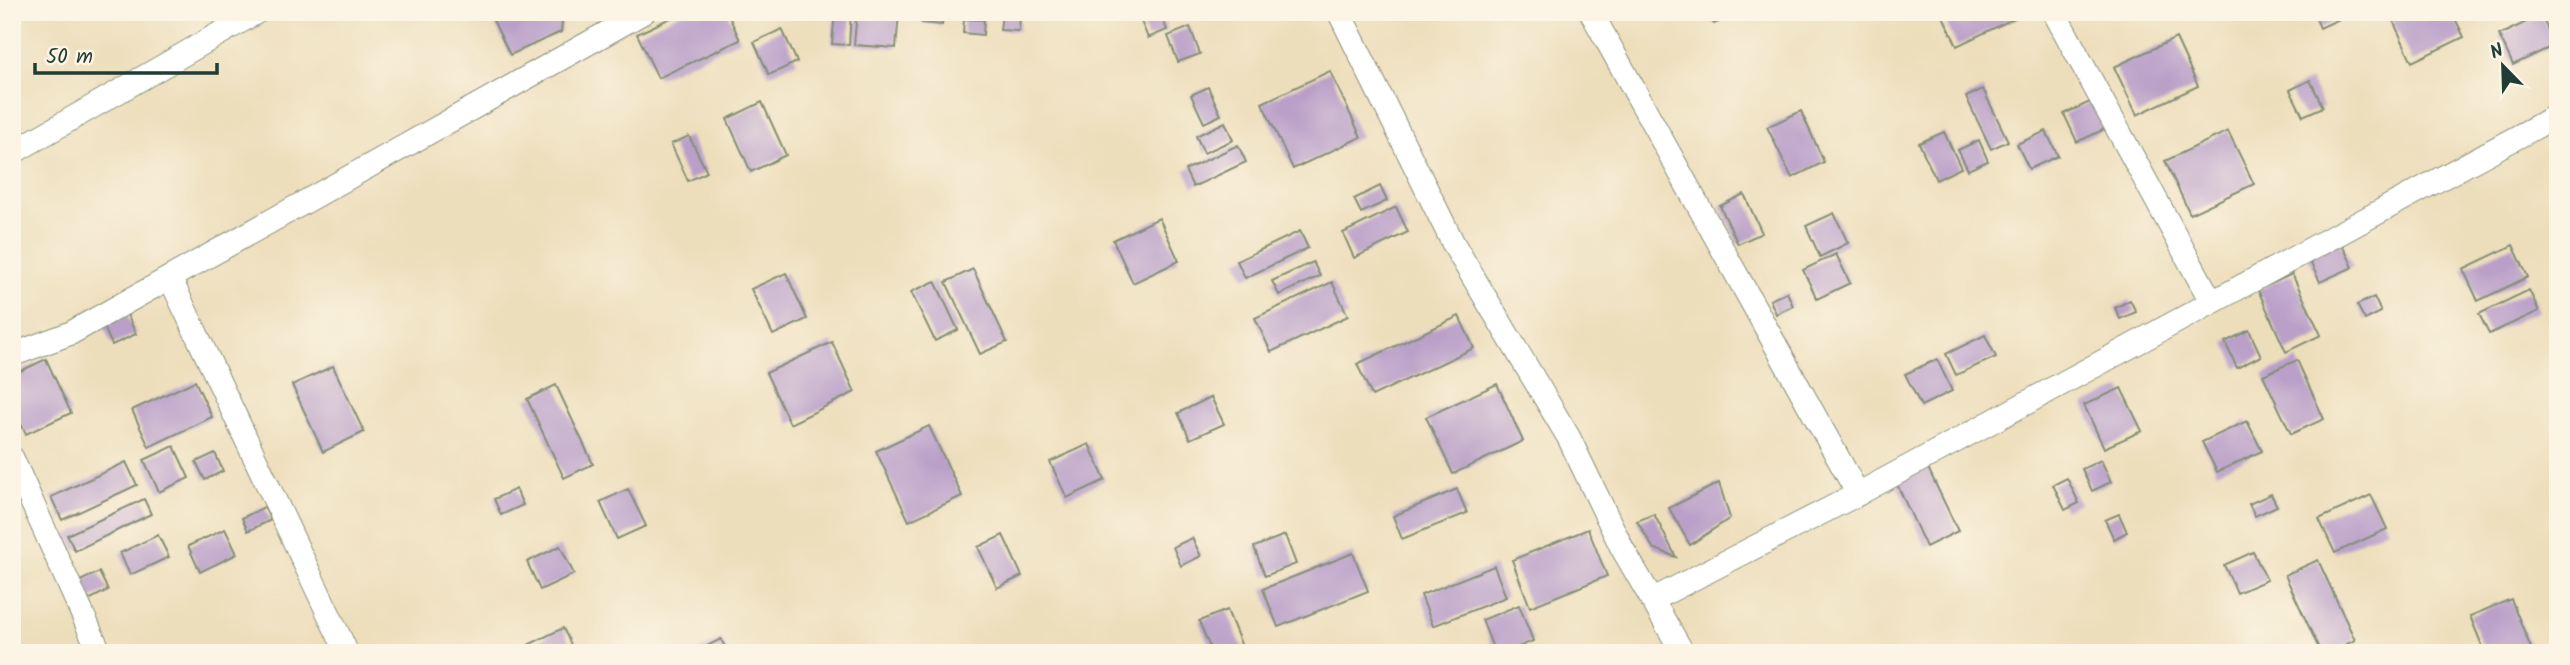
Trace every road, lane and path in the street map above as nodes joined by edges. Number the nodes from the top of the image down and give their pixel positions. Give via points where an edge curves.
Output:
1 (257, 12) edge
2 (644, 12) edge
3 (1339, 12) edge
4 (1591, 12) edge
5 (2054, 12) edge
6 (2558, 115) edge
7 (12, 153) edge
8 (170, 278) junction
9 (2211, 301) junction
10 (12, 355) edge
11 (12, 458) edge
12 (1858, 494) junction
13 (1652, 600) junction
14 (100, 653) edge
15 (346, 653) edge
16 (1683, 653) edge

1 - 7 street
2 - 8 street
3 - 13 street via 1454,245 1569,438
4 - 12 street
5 - 9 street
6 - 9 street
8 - 10 street via 71,333
8 - 15 street
9 - 12 street
11 - 14 street
12 - 13 street
13 - 16 street

